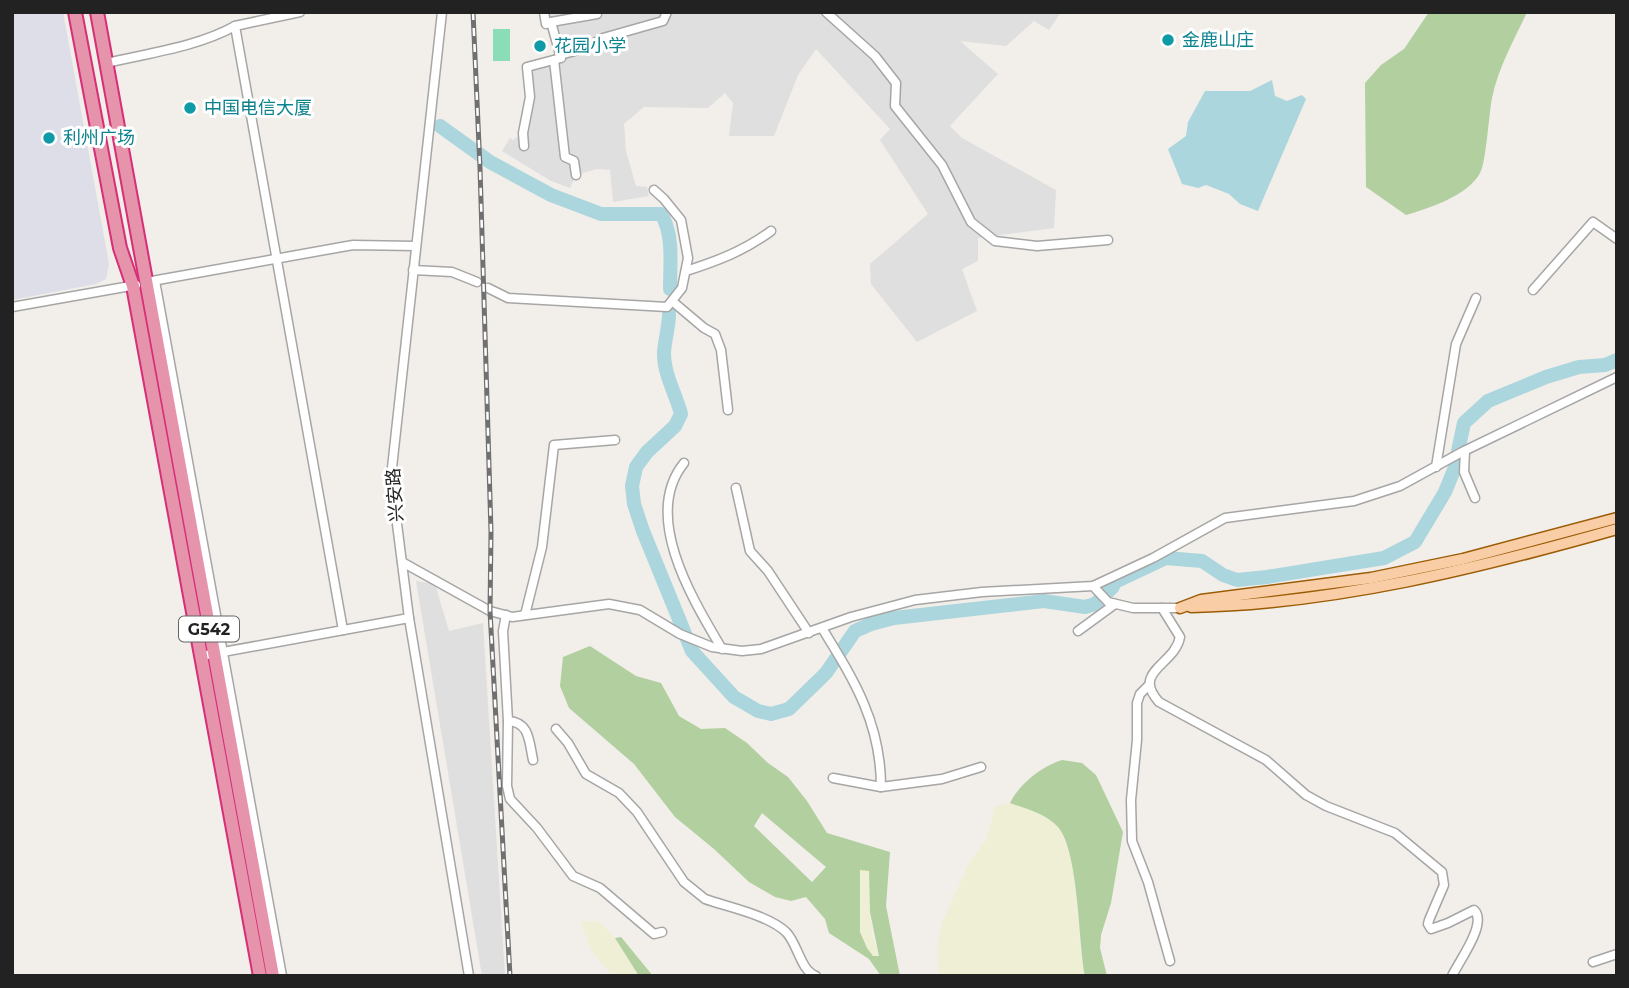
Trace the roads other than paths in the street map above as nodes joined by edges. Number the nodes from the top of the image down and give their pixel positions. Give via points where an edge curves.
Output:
1 (75, 12) edge
2 (97, 12) edge
3 (300, 12) edge
4 (442, 12) edge
5 (544, 12) edge
6 (667, 12) edge
7 (826, 12) edge
8 (597, 14) edge
9 (551, 22) junction
10 (235, 26) junction
11 (557, 57) junction
12 (107, 63) junction
13 (524, 146) dead end
14 (576, 175) dead end
15 (654, 190) dead end
16 (771, 231) dead end
17 (1617, 239) edge
18 (1108, 240) dead end
19 (415, 246) junction
20 (275, 260) junction
21 (412, 270) junction
22 (686, 271) junction
23 (477, 282) dead end
24 (144, 283) junction
25 (488, 288) dead end
26 (1532, 290) dead end
27 (1476, 298) dead end
28 (672, 301) junction
29 (12, 307) edge
30 (1617, 377) edge
31 (728, 410) dead end
32 (615, 440) dead end
33 (1464, 451) junction
34 (684, 463) dead end
35 (1436, 467) junction
36 (736, 488) dead end
37 (1475, 498) dead end
38 (1617, 518) edge
39 (1617, 529) edge
40 (402, 562) junction
41 (1093, 586) junction
42 (1111, 603) junction
43 (1162, 608) junction
44 (1180, 608) junction
45 (506, 615) junction
46 (525, 615) junction
47 (409, 618) junction
48 (822, 628) junction
49 (343, 630) junction
50 (1078, 631) dead end
51 (809, 633) junction
52 (722, 649) junction
53 (212, 654) junction
54 (1149, 685) junction
55 (508, 721) junction
56 (556, 729) dead end
57 (533, 760) dead end
58 (981, 767) dead end
59 (834, 778) dead end
60 (881, 787) junction
61 (662, 932) dead end
62 (1617, 954) edge
63 (1170, 961) dead end
64 (1592, 962) dead end
65 (260, 976) edge
66 (273, 976) edge
67 (282, 976) edge
68 (469, 976) edge
69 (817, 976) edge
70 (1452, 976) edge

1 - 24 highway, G542 via 120,248
2 - 12 highway, G542
3 - 10 street
4 - 19 street, 兴安路
5 - 9 street via 546,24
6 - 11 street via 663,21
7 - 18 street via 875,56 896,83 895,106 942,165 971,222 995,241 1037,246
8 - 9 street
9 - 11 street
10 - 12 street
10 - 20 street
11 - 13 street via 527,67 530,97
11 - 14 street via 565,157 574,161
12 - 24 highway, G542
15 - 22 street via 681,220
16 - 22 street via 724,259
17 - 26 street via 1593,222
19 - 20 street via 353,244
19 - 21 street, 兴安路
20 - 24 street
20 - 49 street
21 - 23 street via 452,272
21 - 40 street, 兴安路 via 391,477
22 - 28 street via 682,288
24 - 29 street
24 - 53 highway, G542
25 - 28 street via 508,298 667,307
27 - 35 street via 1456,344
28 - 31 street via 715,334
30 - 33 street
32 - 46 street via 554,446 542,547
33 - 35 street
33 - 37 street via 1464,472
34 - 52 street via 669,489 672,542 684,578
35 - 41 street via 1354,501 1225,518
36 - 51 street via 750,551
38 - 44 main road via 1371,578 1202,600
39 - 44 main road via 1466,569 1372,586 1293,600
40 - 45 street via 489,611
40 - 47 street, 兴安路
41 - 42 street
41 - 48 street via 915,600
42 - 43 street
42 - 50 street
43 - 44 street
43 - 54 street via 1180,637 1174,651 1150,676
45 - 46 street
45 - 55 street
46 - 52 street via 609,604 640,610 684,635
47 - 49 street
47 - 68 street, 兴安路
48 - 51 street
48 - 60 street via 867,708 881,763
49 - 53 street
51 - 52 street via 761,649
53 - 65 highway, G542
53 - 66 highway, G542
53 - 67 street
54 - 63 street via 1136,704 1132,841
54 - 70 street via 1159,702 1266,760 1306,795 1395,833 1442,872 1444,885 1429,920 1431,929 1474,909 1479,920
55 - 57 street via 525,727
55 - 61 street via 510,799 573,876 600,888 654,934
56 - 69 street via 586,774 620,793 637,813 694,893 775,924 787,933 809,972
58 - 60 street via 942,779
59 - 60 street
62 - 64 street

